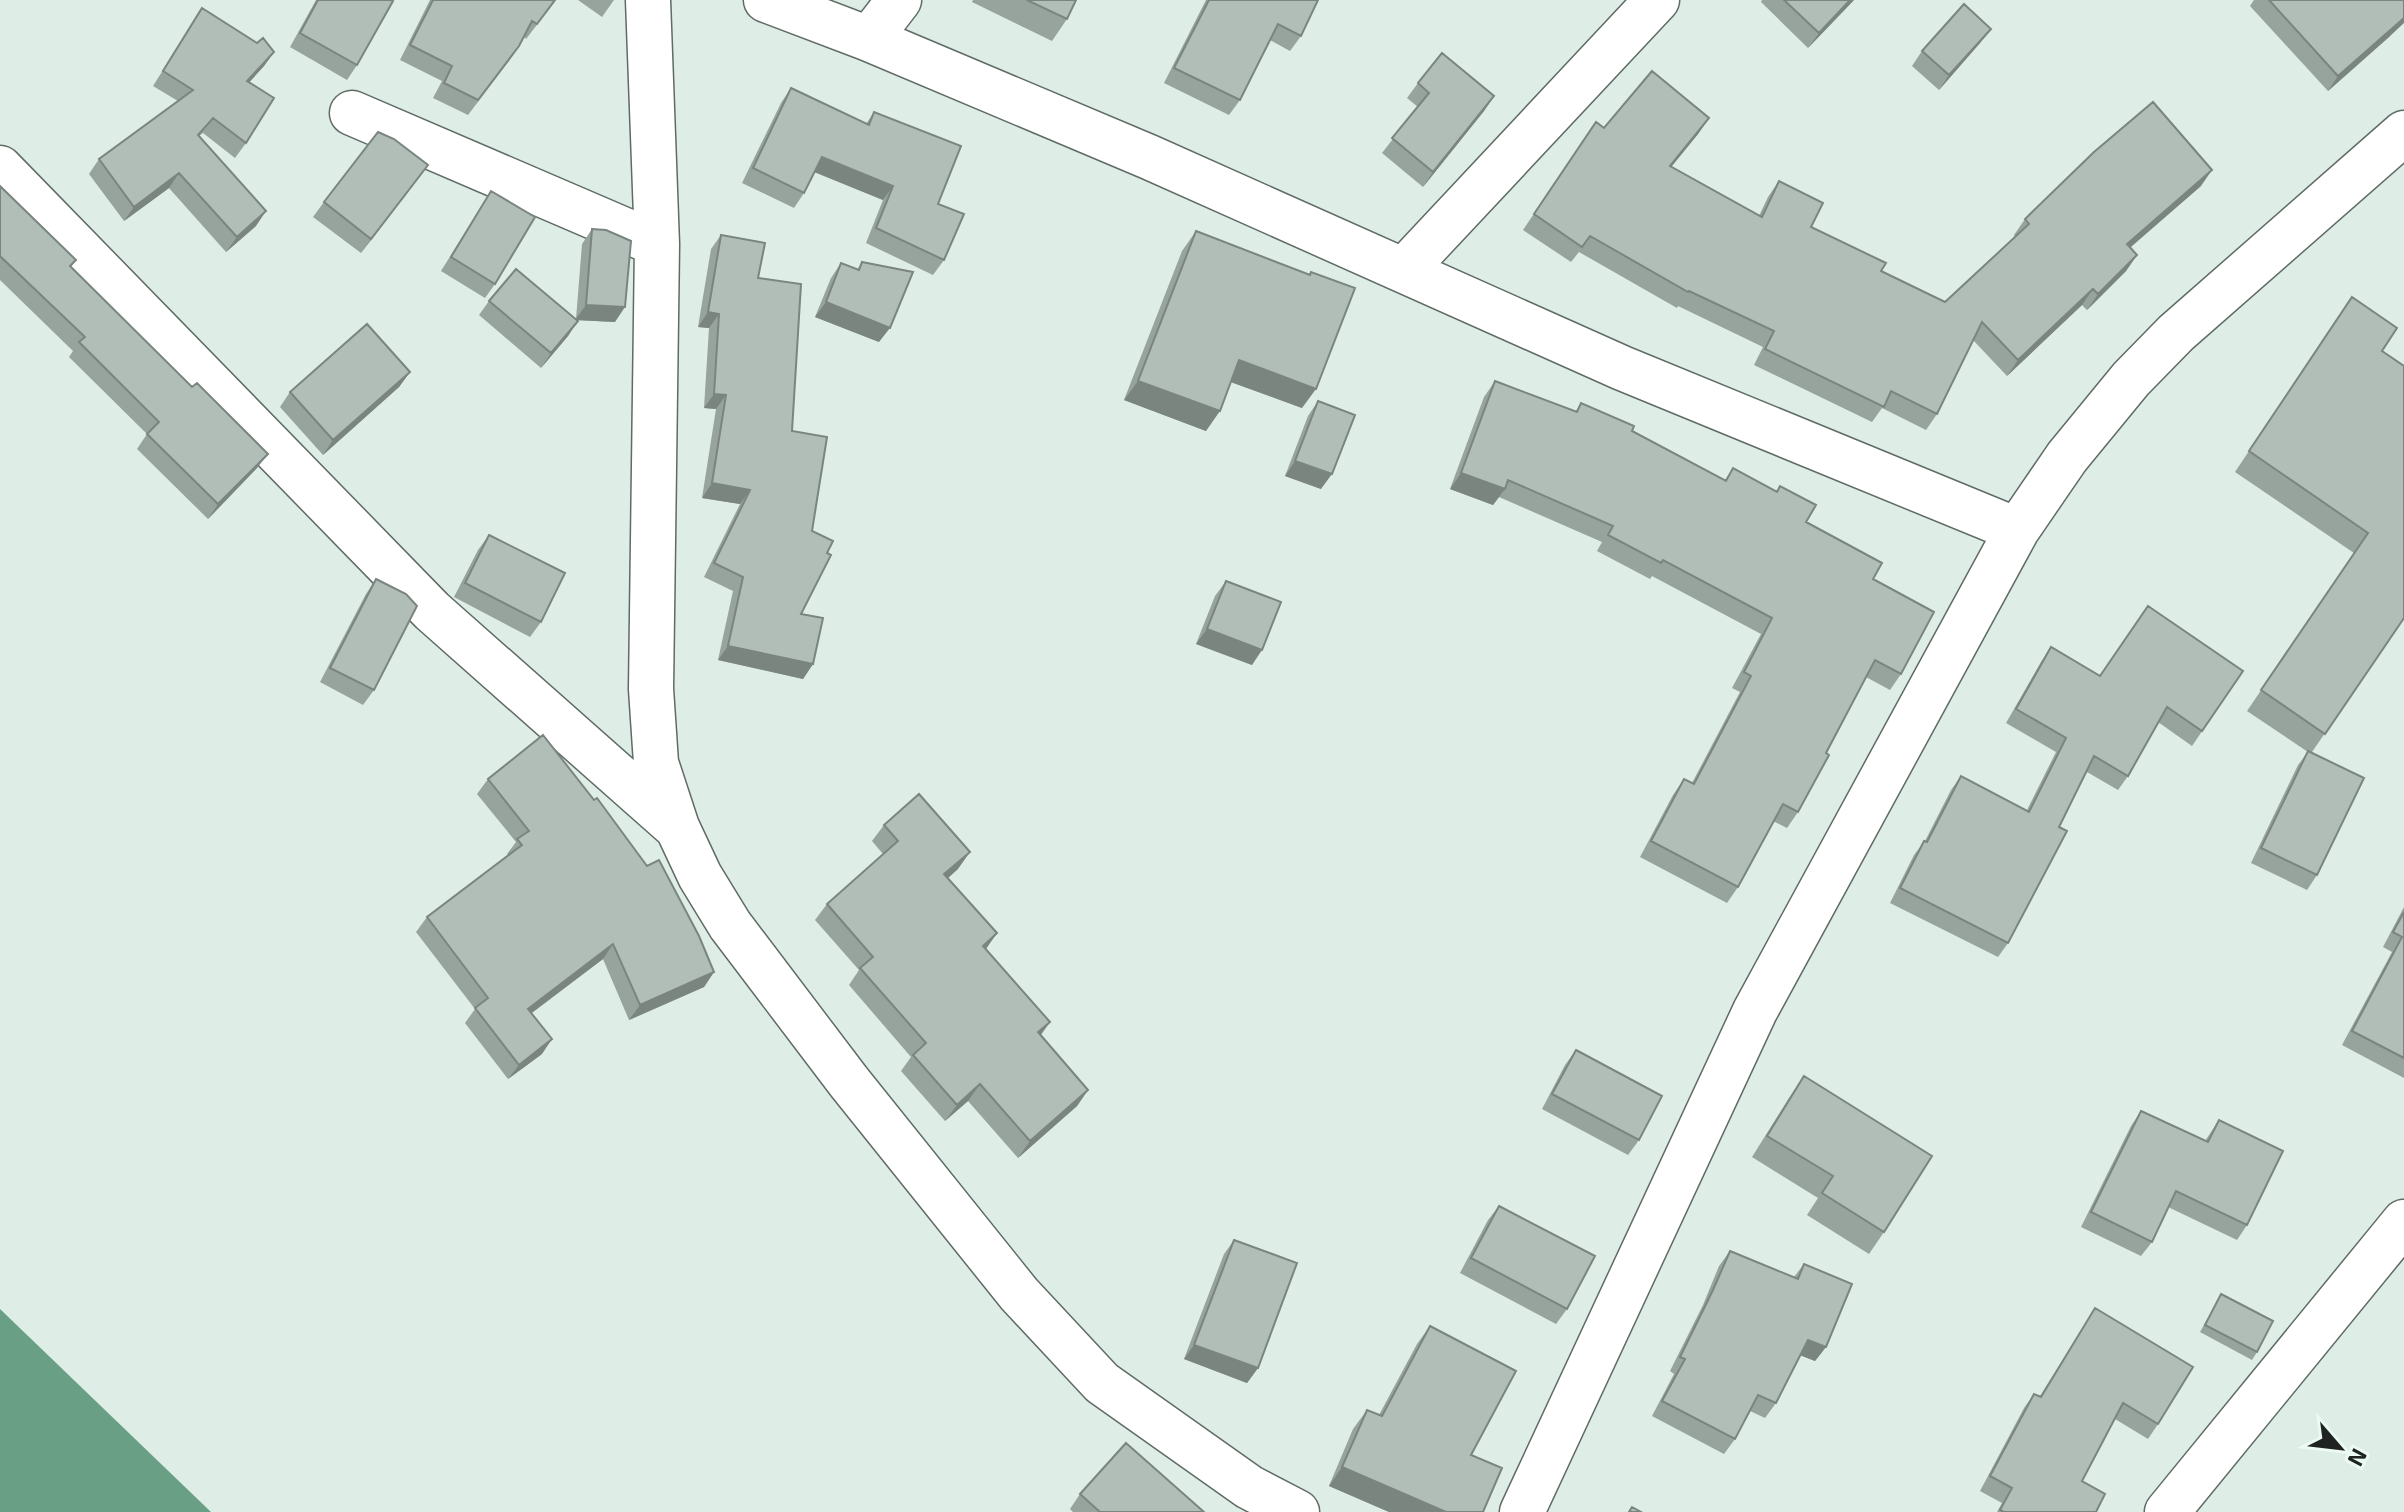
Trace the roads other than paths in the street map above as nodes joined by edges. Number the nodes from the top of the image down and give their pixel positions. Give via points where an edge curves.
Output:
1 (648, 0) edge
2 (766, 0) edge
3 (899, 0) edge
4 (1657, 0) edge
5 (869, 39) junction
6 (352, 113) dead end
7 (2404, 133) edge
8 (0, 168) edge
9 (657, 244) junction
10 (1404, 270) junction
11 (2017, 530) junction
12 (677, 827) junction
13 (2404, 1222) edge
14 (1297, 1512) edge
15 (1522, 1512) edge
16 (2167, 1512) edge

1 - 9 street
2 - 5 street
3 - 5 street
4 - 10 street
5 - 10 street
6 - 9 street
7 - 11 street via 2176,333 2131,379 2067,457
8 - 12 street via 432,611
9 - 12 street via 651,689 656,763
10 - 11 street via 1622,368
11 - 15 street via 1755,1011
12 - 14 street via 730,925 1019,1294 1102,1383 1249,1487
13 - 16 street

